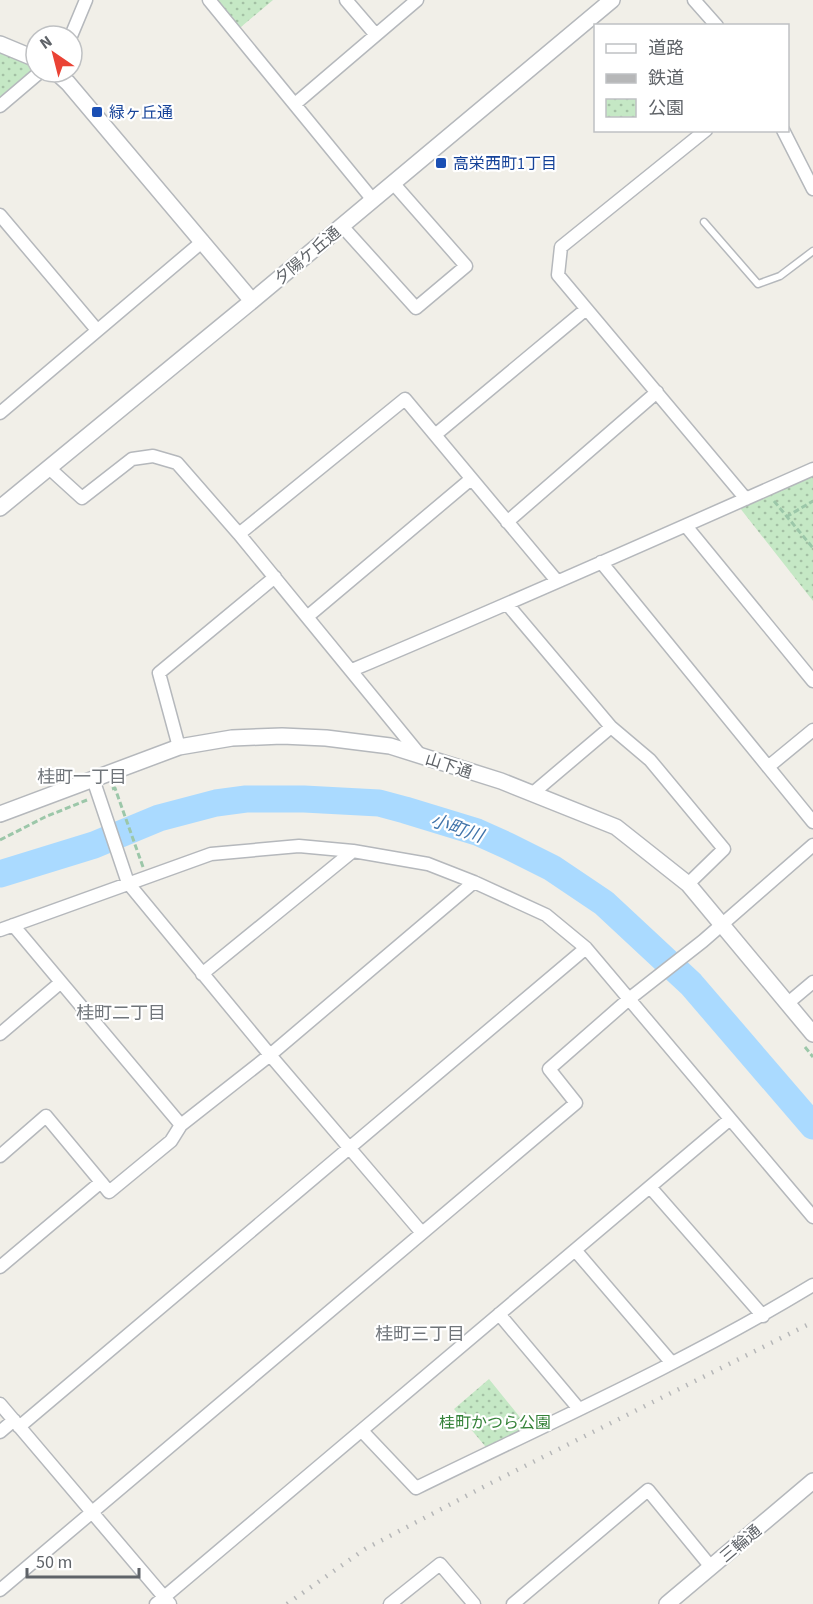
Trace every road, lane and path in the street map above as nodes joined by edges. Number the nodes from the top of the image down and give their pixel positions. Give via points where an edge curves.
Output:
1 (86, 0) edge
2 (209, 0) edge
3 (346, 0) edge
4 (417, 0) edge
5 (612, 0) edge
6 (694, 0) edge
7 (76, 24) edge
8 (715, 24) edge
9 (376, 35) junction
10 (0, 44) edge
11 (24, 54) edge
12 (26, 84) edge
13 (67, 84) edge
14 (296, 104) junction
15 (0, 106) edge
16 (704, 132) edge
17 (784, 132) edge
18 (393, 183) junction
19 (813, 189) edge
20 (373, 200) junction
21 (0, 215) edge
22 (704, 222) dead end
23 (342, 226) junction
24 (203, 241) junction
25 (813, 251) edge
26 (252, 301) junction
27 (585, 310) junction
28 (97, 330) junction
29 (657, 392) junction
30 (0, 412) edge
31 (435, 435) junction
32 (49, 468) junction
33 (813, 469) edge
34 (471, 479) junction
35 (766, 490) junction
36 (746, 499) junction
37 (813, 501) edge
38 (0, 508) edge
39 (786, 517) junction
40 (507, 522) junction
41 (686, 526) junction
42 (239, 534) junction
43 (813, 548) edge
44 (601, 562) junction
45 (275, 577) junction
46 (557, 581) junction
47 (508, 605) junction
48 (307, 617) junction
49 (352, 670) junction
50 (813, 681) edge
51 (611, 728) junction
52 (813, 730) edge
53 (179, 747) junction
54 (420, 755) junction
55 (768, 767) junction
56 (93, 779) junction
57 (533, 794) junction
58 (100, 797) junction
59 (0, 814) edge
60 (813, 822) edge
61 (0, 840) edge
62 (813, 844) edge
63 (353, 851) junction
64 (141, 860) dead end
65 (474, 882) junction
66 (128, 883) junction
67 (688, 884) junction
68 (722, 924) junction
69 (13, 925) junction
70 (0, 930) edge
71 (586, 948) junction
72 (202, 974) junction
73 (813, 982) edge
74 (60, 983) junction
75 (629, 999) junction
76 (788, 1003) junction
77 (0, 1034) edge
78 (813, 1034) edge
79 (270, 1055) junction
80 (729, 1120) junction
81 (181, 1125) junction
82 (349, 1148) junction
83 (0, 1156) edge
84 (101, 1182) junction
85 (650, 1187) junction
86 (813, 1217) edge
87 (422, 1233) junction
88 (575, 1250) junction
89 (0, 1267) edge
90 (813, 1285) edge
91 (499, 1314) junction
92 (763, 1316) junction
93 (671, 1362) junction
94 (0, 1404) edge
95 (579, 1409) junction
96 (16, 1423) junction
97 (362, 1431) junction
98 (0, 1432) edge
99 (813, 1482) edge
100 (92, 1513) junction
101 (711, 1567) junction
102 (0, 1590) edge
103 (164, 1602) edge
104 (390, 1604) edge
105 (474, 1604) edge
106 (513, 1604) edge
107 (667, 1604) edge

1 - 7 street
2 - 14 street
3 - 9 street
4 - 9 street
5 - 18 street, 夕陽ケ丘通
6 - 8 street
9 - 14 street
10 - 11 street
12 - 15 street
13 - 24 street
14 - 20 street
16 - 27 street via 561,248 558,275
17 - 19 street
18 - 20 street, 夕陽ケ丘通
18 - 23 street via 466,266 425,301 416,308
20 - 23 street, 夕陽ケ丘通
21 - 28 street
22 - 25 lane via 758,284 780,276
23 - 26 street, 夕陽ケ丘通
24 - 26 street
24 - 28 street
26 - 32 street, 夕陽ケ丘通
27 - 29 street
27 - 31 street
28 - 30 street
29 - 36 street
29 - 40 street
31 - 34 street
31 - 42 street via 405,399
32 - 38 street, 夕陽ケ丘通
32 - 42 street via 82,498 132,459 153,456 177,464
33 - 35 street
34 - 40 street
34 - 48 street
35 - 36 street
35 - 39 path
36 - 41 street
37 - 39 path
39 - 43 path
40 - 46 street
41 - 44 street
41 - 50 street
42 - 45 street
44 - 46 street
44 - 55 street
45 - 48 street
45 - 53 street via 159,673
46 - 47 street
47 - 49 street
47 - 51 street
48 - 49 street
49 - 54 street
51 - 57 street
51 - 67 street via 650,760 724,849
52 - 55 street
53 - 54 street, 山下通 via 232,738 282,736 390,746
53 - 56 street, 山下通
54 - 57 street, 山下通
55 - 60 street
56 - 58 street
56 - 59 street, 山下通
57 - 67 street, 山下通 via 616,827
58 - 61 path via 45,817
58 - 64 path via 115,788
58 - 66 street
62 - 68 street
63 - 65 street via 428,864
63 - 66 street via 299,846 211,854
63 - 72 street
65 - 71 street via 546,915
65 - 79 street
66 - 69 street
66 - 72 street
67 - 68 street, 山下通
68 - 75 street
68 - 76 street, 山下通
69 - 70 street
69 - 74 street
71 - 75 street
71 - 82 street
72 - 79 street
73 - 76 street
74 - 77 street
74 - 81 street
75 - 80 street
75 - 87 street via 549,1069 576,1102
76 - 78 street, 山下通
79 - 81 street
79 - 82 street
80 - 85 street
80 - 86 street
81 - 84 street via 171,1141 109,1192
82 - 87 street
82 - 96 street
83 - 84 street via 46,1116
84 - 89 street
85 - 88 street
85 - 92 street
87 - 100 street
88 - 91 street
88 - 93 street
90 - 92 street
91 - 95 street
91 - 97 street
92 - 93 street
93 - 95 street
94 - 96 street
95 - 97 street via 416,1488
96 - 98 street
96 - 100 street
97 - 103 street
99 - 101 street, 三輪通
100 - 102 street
100 - 103 street
101 - 106 street via 648,1490
101 - 107 street, 三輪通
104 - 105 street via 440,1564

